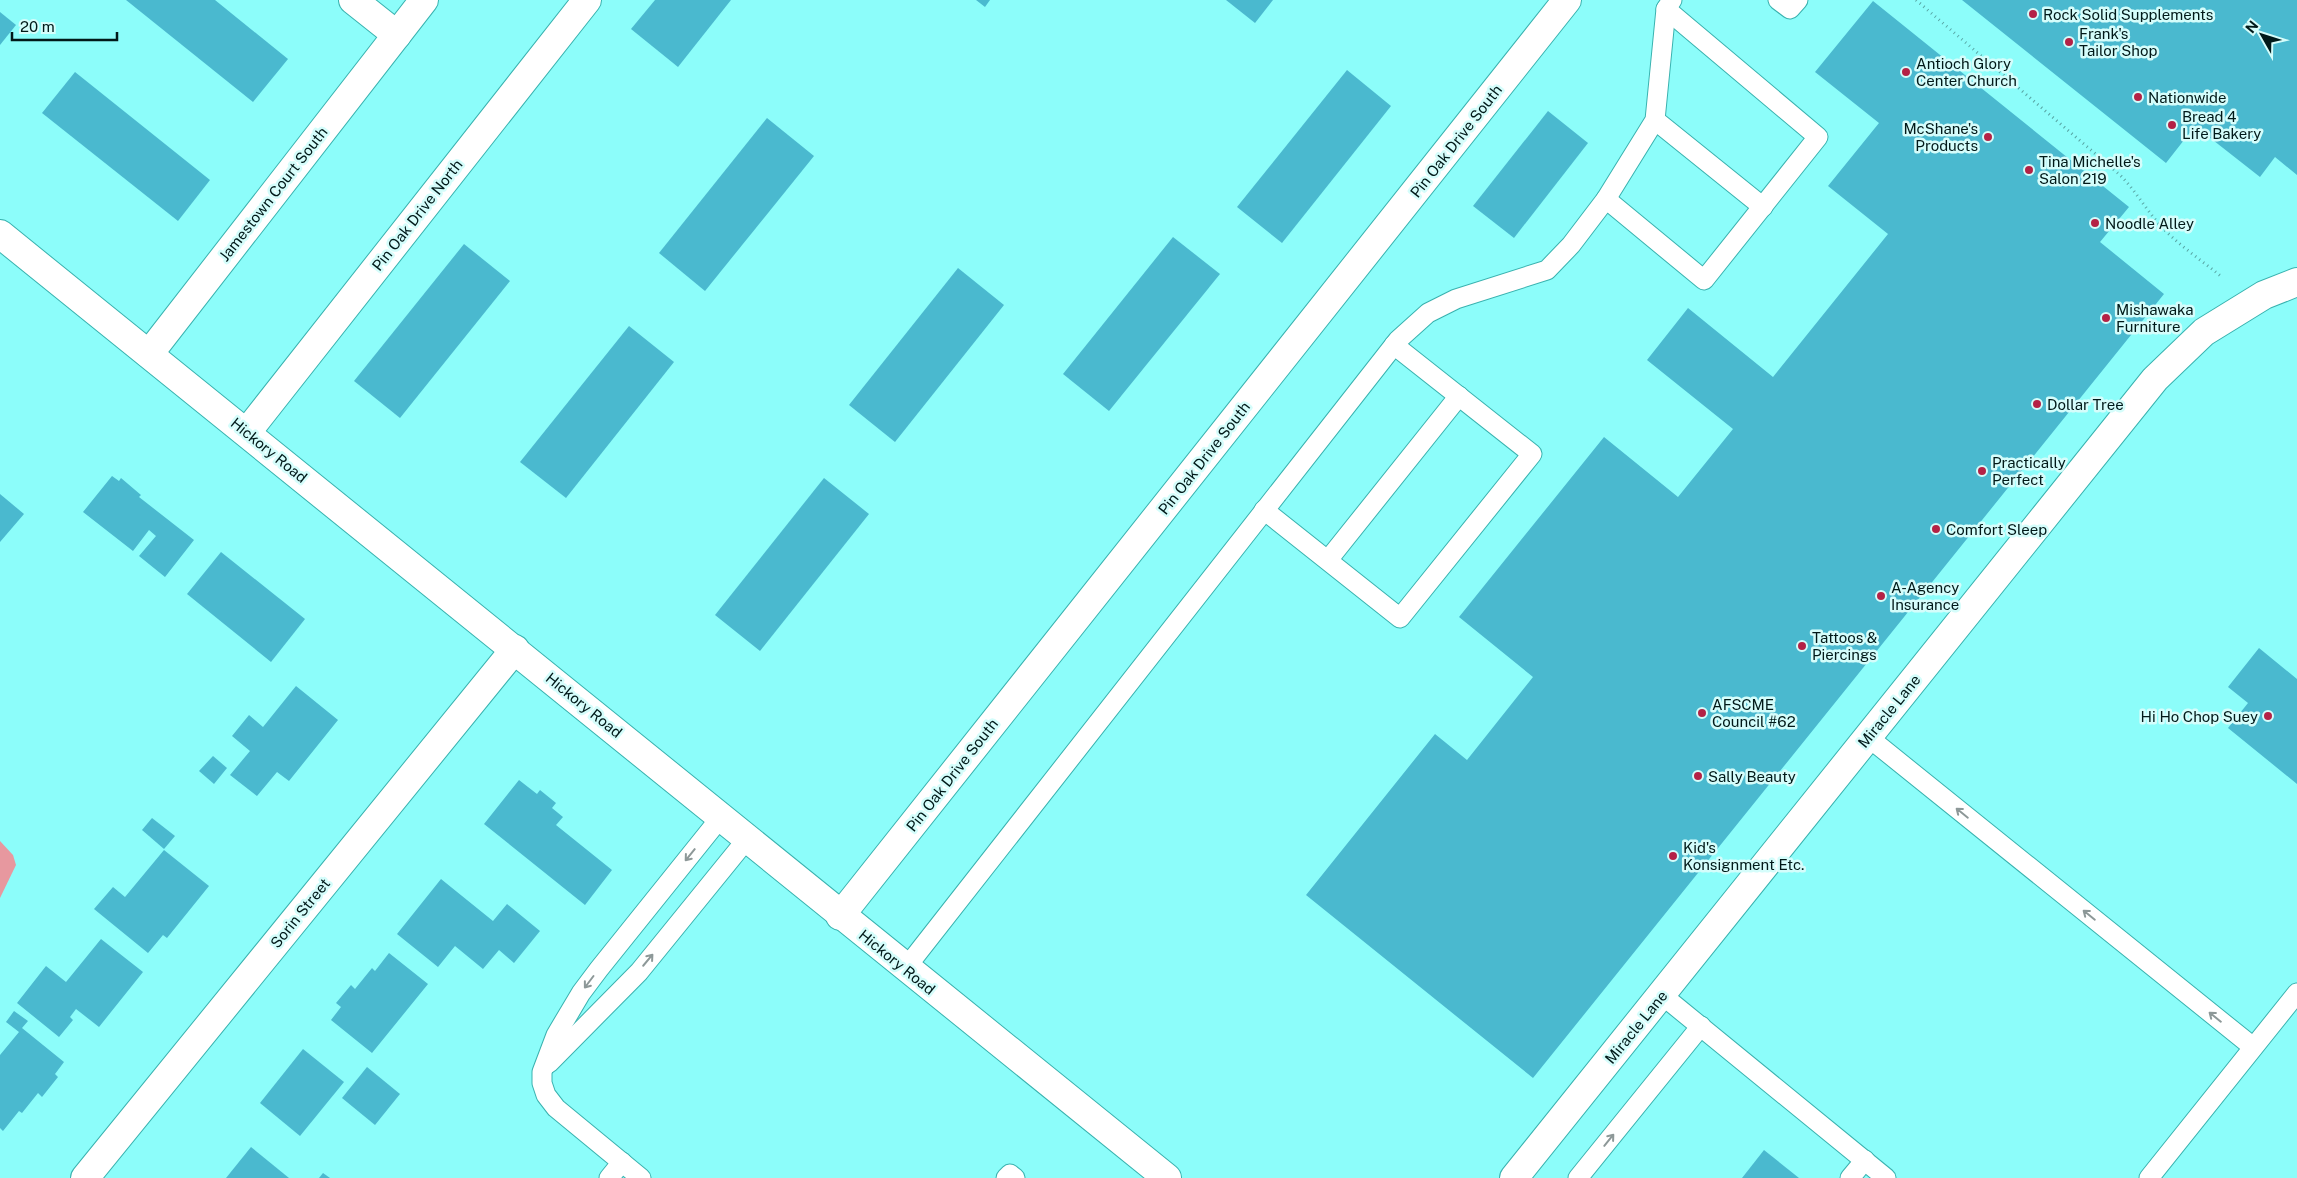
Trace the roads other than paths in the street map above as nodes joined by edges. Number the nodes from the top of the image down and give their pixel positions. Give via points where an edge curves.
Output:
1 (353, 0) edge
2 (424, 0) edge
3 (587, 0) edge
4 (1568, 0) edge
5 (1778, 0) edge
6 (1798, 0) edge
7 (1669, 5) edge
8 (397, 35) junction
9 (1655, 120) junction
10 (1606, 199) junction
11 (1763, 206) junction
12 (0, 234) edge
13 (2297, 282) edge
14 (1394, 345) junction
15 (149, 354) junction
16 (1459, 396) junction
17 (247, 432) junction
18 (1264, 510) junction
19 (1328, 560) junction
20 (515, 649) junction
21 (1868, 737) junction
22 (721, 817) junction
23 (747, 839) junction
24 (840, 916) junction
25 (905, 968) junction
26 (2297, 993) edge
27 (1662, 995) junction
28 (1701, 1026) junction
29 (2253, 1047) junction
30 (542, 1072) junction
31 (1865, 1160) junction
32 (622, 1162) junction
33 (1520, 1173) edge
34 (85, 1178) edge
35 (609, 1178) edge
36 (641, 1178) edge
37 (1006, 1178) edge
38 (1015, 1178) edge
39 (1167, 1178) edge
40 (1578, 1178) edge
41 (1850, 1178) edge
42 (1886, 1178) edge
43 (2149, 1178) edge

1 - 8 street
2 - 8 street, Jamestown Court South
3 - 17 street, Pin Oak Drive North
4 - 24 street, Pin Oak Drive South
5 - 6 lane via 1790,10
7 - 9 lane
7 - 11 lane via 1818,137
8 - 15 street, Jamestown Court South
9 - 10 lane
9 - 11 lane
10 - 11 lane via 1704,280
10 - 14 lane via 1547,270 1456,299 1428,313
12 - 15 street, Hickory Road
13 - 21 street, Miracle Lane via 2264,295 2204,332 2155,379
14 - 16 lane
14 - 18 lane
15 - 17 street, Hickory Road
16 - 19 lane
16 - 19 lane via 1532,454 1400,618
17 - 20 street, Hickory Road
18 - 19 lane
18 - 25 lane
20 - 22 street, Hickory Road
20 - 34 street, Sorin Street
21 - 27 street, Miracle Lane
29 -> 21 lane
22 - 23 street, Hickory Road
22 -> 30 lane via 581,993 556,1035
23 - 24 street, Hickory Road
30 -> 23 lane via 639,972
24 - 25 street, Hickory Road
25 - 39 street, Hickory Road
26 - 29 lane
27 - 28 lane
27 - 33 street, Miracle Lane
28 - 31 lane
40 -> 28 lane
29 - 43 lane
30 - 32 lane via 546,1095 556,1108
31 - 41 lane
31 - 42 lane
32 - 35 lane
32 - 36 lane
37 - 38 lane via 1010,1174

